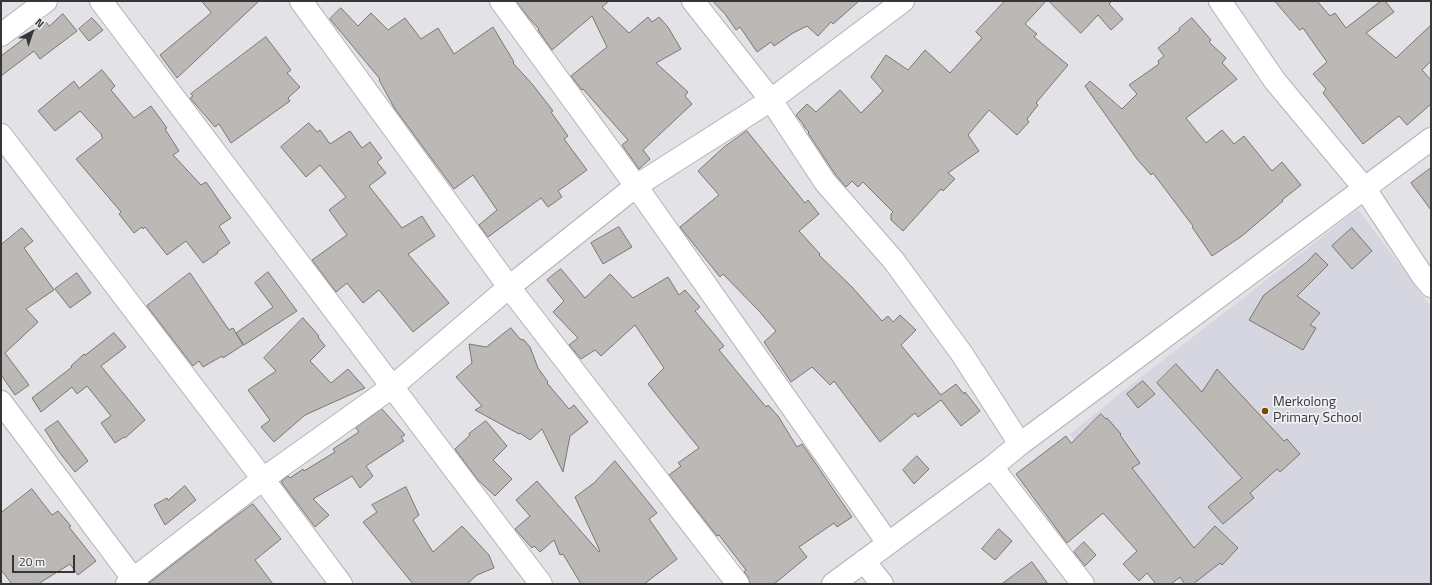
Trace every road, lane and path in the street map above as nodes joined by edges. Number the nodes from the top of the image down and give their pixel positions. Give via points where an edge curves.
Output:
1 (46, 1) edge
2 (101, 1) edge
3 (301, 1) edge
4 (501, 1) edge
5 (693, 1) edge
6 (1220, 1) edge
7 (890, 5) edge
8 (1, 35) edge
9 (770, 100) junction
10 (1, 135) edge
11 (1431, 139) edge
12 (636, 186) junction
13 (1365, 188) junction
14 (1431, 286) edge
15 (509, 287) junction
16 (392, 387) junction
17 (1, 402) edge
18 (1020, 444) junction
19 (992, 466) junction
20 (263, 479) junction
21 (888, 543) junction
22 (864, 561) junction
23 (133, 582) edge
24 (341, 584) edge
25 (541, 584) edge
26 (738, 584) edge
27 (833, 584) edge
28 (882, 584) edge
29 (1083, 584) edge

1 - 8 street
2 - 16 street
3 - 15 street
4 - 12 street
5 - 9 street
6 - 13 street via 1275,81
7 - 9 street
9 - 12 street
9 - 18 street via 825,182 894,261 958,348
10 - 20 street
11 - 13 street
12 - 15 street
12 - 21 street
13 - 14 street
13 - 18 street
15 - 16 street
15 - 26 street
16 - 20 street
16 - 25 street
17 - 23 street
18 - 19 street
19 - 21 street
19 - 29 street
20 - 23 street
20 - 24 street
21 - 22 street
22 - 27 street
22 - 28 street

